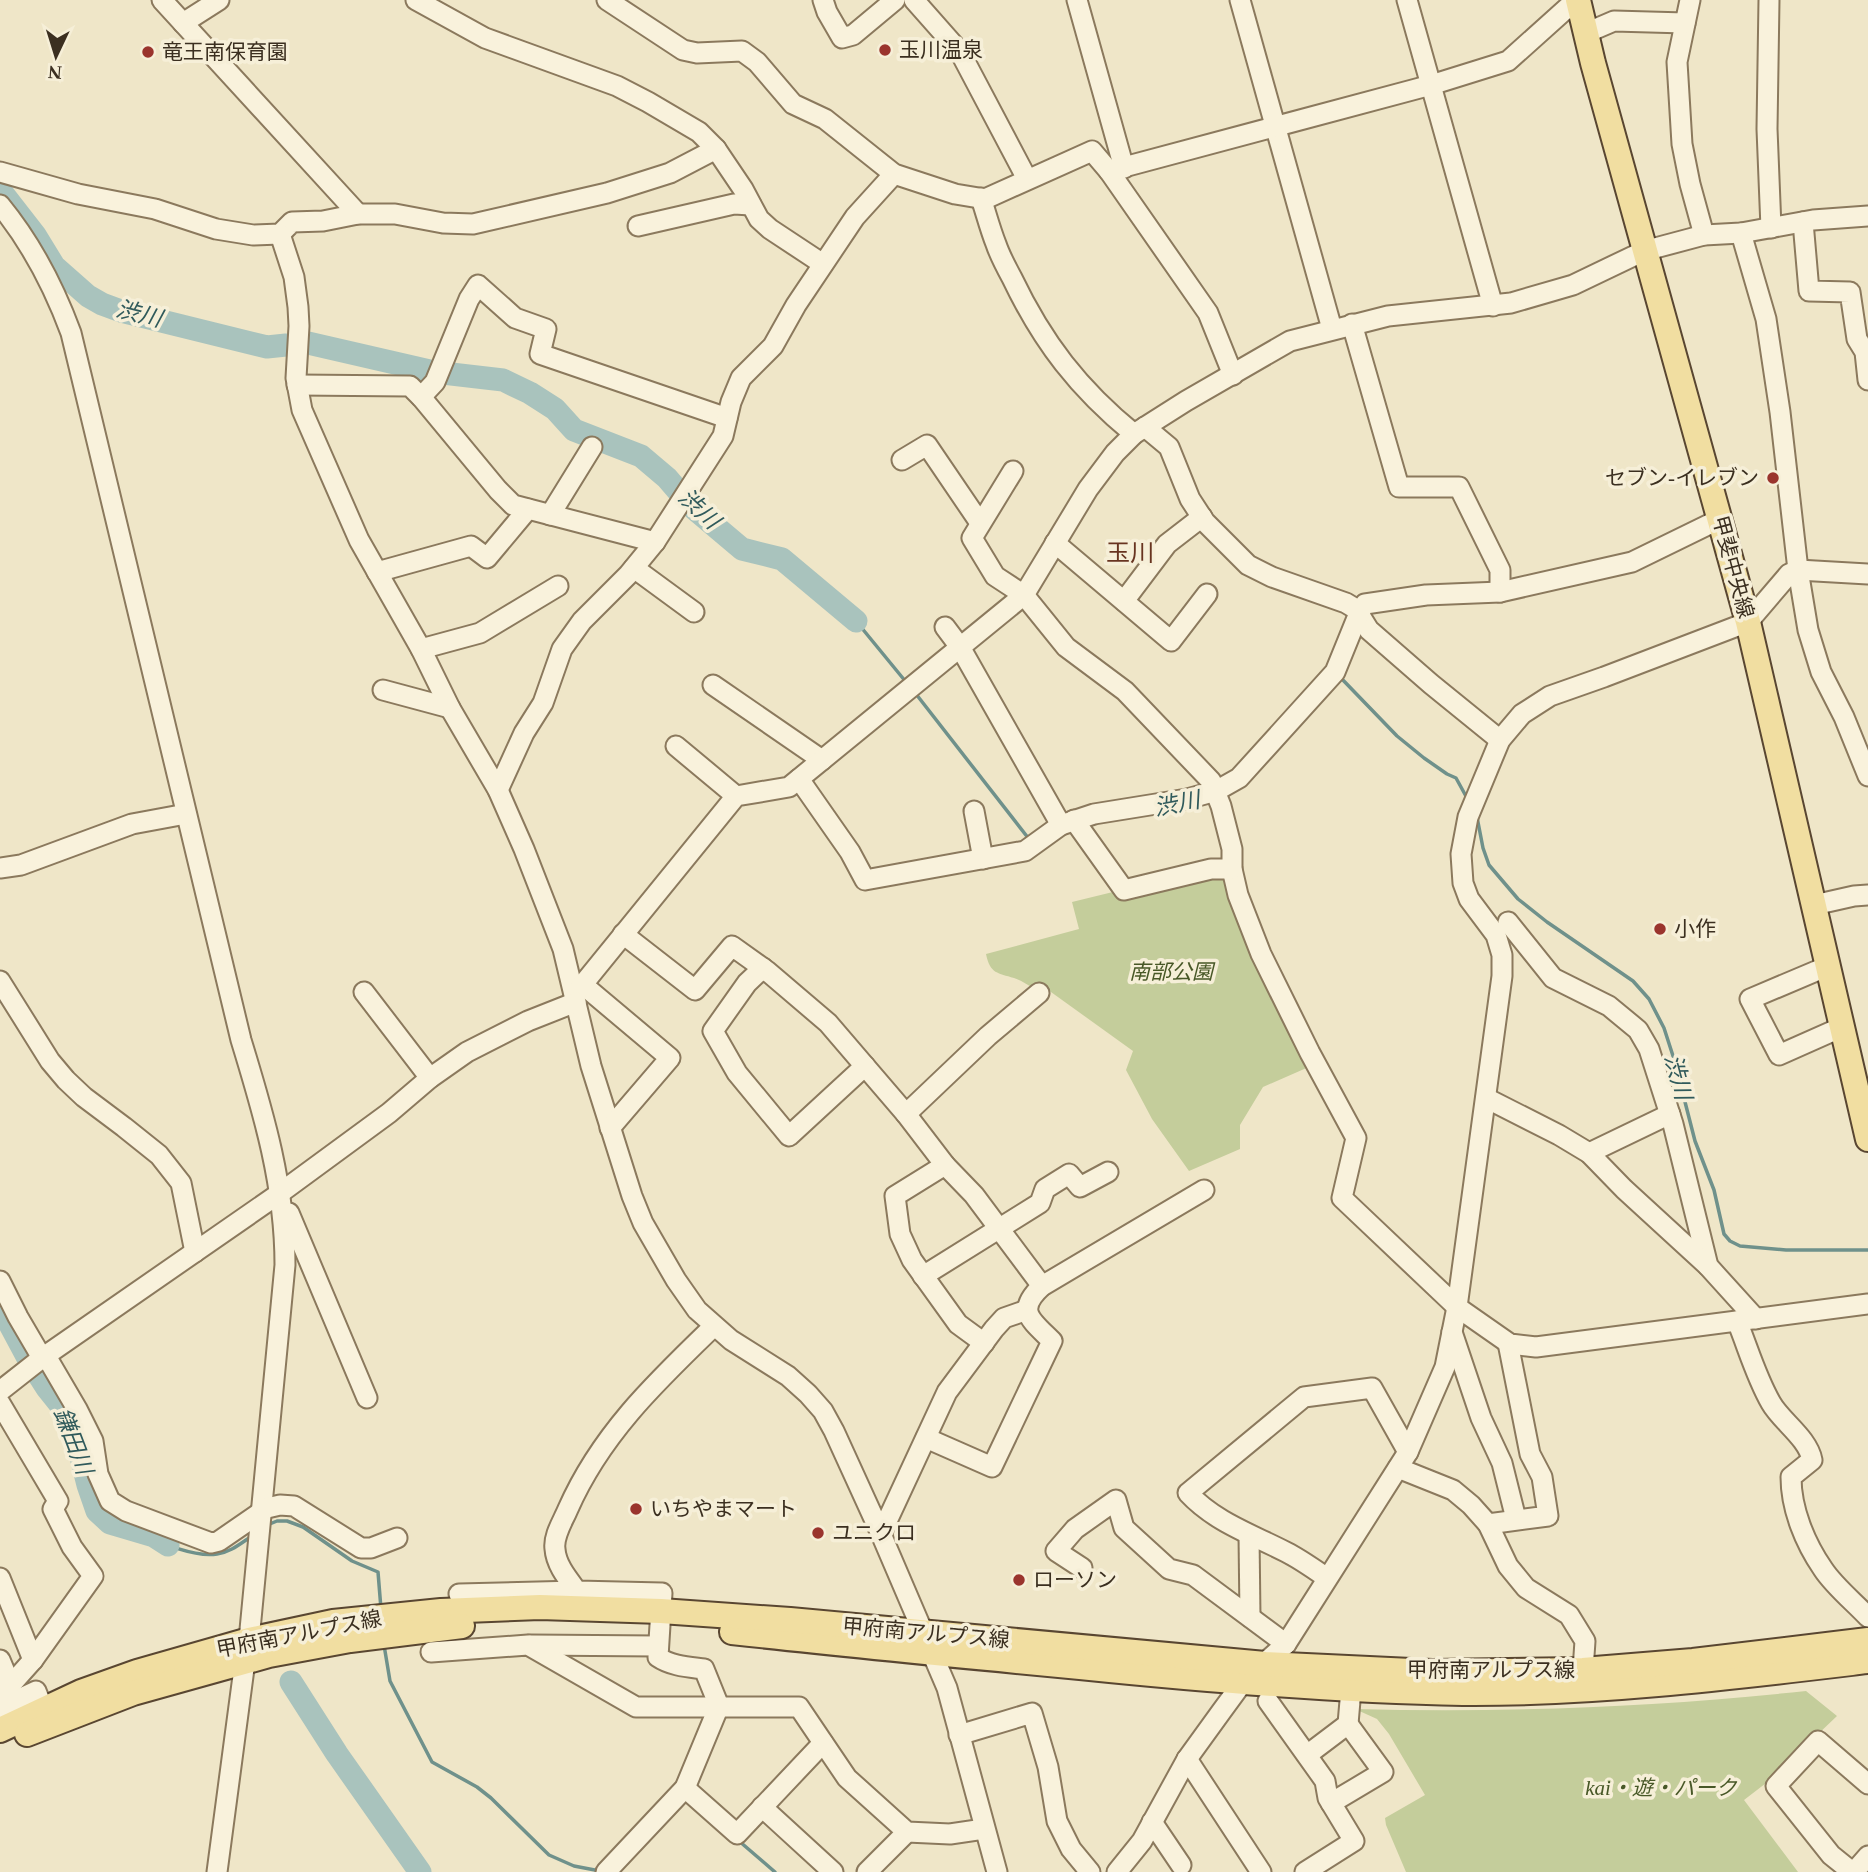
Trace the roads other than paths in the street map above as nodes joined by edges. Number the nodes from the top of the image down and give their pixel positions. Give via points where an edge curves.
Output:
1 (162, 0) edge
2 (417, 0) edge
3 (607, 0) edge
4 (823, 0) edge
5 (895, 0) edge
6 (914, 0) edge
7 (1077, 0) edge
8 (1240, 0) edge
9 (1407, 0) edge
10 (1577, 0) edge
11 (1690, 0) edge
12 (1769, 0) edge
13 (211, 2) edge
14 (183, 23) junction
15 (1685, 23) junction
16 (1586, 33) junction
17 (1431, 85) junction
18 (1276, 127) junction
19 (716, 149) junction
20 (1117, 170) junction
21 (0, 172) edge
22 (894, 174) junction
23 (1027, 179) junction
24 (981, 198) junction
25 (0, 205) edge
26 (751, 205) junction
27 (358, 215) junction
28 (1868, 216) edge
29 (1803, 222) junction
30 (638, 226) dead end
31 (1771, 228) junction
32 (1741, 233) junction
33 (280, 234) junction
34 (1704, 235) junction
35 (1644, 251) junction
36 (823, 264) junction
37 (1493, 306) junction
38 (1352, 324) junction
39 (1332, 329) junction
40 (1233, 375) junction
41 (1868, 380) edge
42 (297, 385) junction
43 (421, 397) junction
44 (727, 418) junction
45 (1140, 431) junction
46 (592, 447) dead end
47 (902, 460) dead end
48 (1013, 471) dead end
49 (528, 509) junction
50 (550, 515) junction
51 (1202, 517) junction
52 (1720, 519) junction
53 (980, 523) junction
54 (655, 542) junction
55 (1055, 543) junction
56 (634, 568) junction
57 (1798, 570) junction
58 (377, 572) junction
59 (1868, 574) edge
60 (558, 586) dead end
61 (1500, 592) junction
62 (1207, 594) dead end
63 (1024, 595) junction
64 (1124, 601) junction
65 (694, 612) dead end
66 (1359, 613) junction
67 (1748, 622) junction
68 (945, 627) dead end
69 (960, 647) junction
70 (421, 649) junction
71 (713, 685) dead end
72 (383, 690) dead end
73 (450, 708) junction
74 (1500, 740) junction
75 (676, 746) dead end
76 (822, 760) junction
77 (1868, 776) edge
78 (799, 779) junction
79 (498, 790) junction
80 (1216, 791) junction
81 (736, 796) junction
82 (974, 811) dead end
83 (186, 814) junction
84 (1068, 823) junction
85 (983, 859) junction
86 (0, 868) edge
87 (1232, 869) junction
88 (1868, 895) edge
89 (1814, 905) junction
90 (1507, 922) dead end
91 (623, 934) junction
92 (1828, 966) junction
93 (762, 968) junction
94 (0, 982) edge
95 (364, 992) dead end
96 (578, 993) junction
97 (1039, 993) dead end
98 (1842, 1027) junction
99 (865, 1066) junction
100 (430, 1078) junction
101 (1486, 1098) junction
102 (906, 1114) junction
103 (1670, 1114) junction
104 (610, 1128) junction
105 (1868, 1139) edge
106 (1589, 1153) junction
107 (945, 1165) junction
108 (1108, 1172) dead end
109 (1203, 1190) dead end
110 (280, 1193) junction
111 (1000, 1229) junction
112 (195, 1252) junction
113 (1708, 1266) junction
114 (923, 1276) junction
115 (0, 1282) edge
116 (1042, 1286) junction
117 (1868, 1304) edge
118 (1457, 1307) junction
119 (1027, 1310) junction
120 (1746, 1320) junction
121 (714, 1326) junction
122 (1452, 1331) junction
123 (984, 1343) junction
124 (1508, 1343) junction
125 (43, 1358) junction
126 (0, 1391) edge
127 (367, 1398) dead end
128 (0, 1403) edge
129 (926, 1438) junction
130 (1403, 1460) junction
131 (261, 1515) junction
132 (1516, 1519) junction
133 (1488, 1524) junction
134 (881, 1534) junction
135 (1249, 1535) junction
136 (397, 1538) dead end
137 (1082, 1568) dead end
138 (0, 1577) edge
139 (1327, 1578) junction
140 (577, 1591) junction
141 (458, 1594) dead end
142 (1250, 1617) junction
143 (1868, 1617) edge
144 (659, 1628) junction
145 (1868, 1640) edge
146 (929, 1643) junction
147 (528, 1644) junction
148 (1286, 1644) junction
149 (247, 1651) junction
150 (431, 1652) dead end
151 (0, 1660) edge
152 (33, 1660) junction
153 (1868, 1661) edge
154 (1265, 1664) junction
155 (1583, 1671) junction
156 (1243, 1682) junction
157 (1350, 1689) junction
158 (5, 1691) edge
159 (1268, 1701) dead end
160 (719, 1706) junction
161 (0, 1707) edge
162 (46, 1717) junction
163 (1348, 1724) junction
164 (0, 1730) edge
165 (959, 1735) junction
166 (823, 1743) junction
167 (0, 1746) edge
168 (1307, 1755) junction
169 (1187, 1759) junction
170 (1868, 1784) edge
171 (685, 1788) junction
172 (1331, 1803) junction
173 (762, 1807) junction
174 (1152, 1822) junction
175 (984, 1829) junction
176 (907, 1832) junction
177 (1868, 1856) edge
178 (1181, 1865) dead end
179 (217, 1872) edge
180 (606, 1872) edge
181 (832, 1872) edge
182 (867, 1872) edge
183 (997, 1872) edge
184 (1090, 1872) edge
185 (1117, 1872) edge
186 (1261, 1872) edge
187 (1305, 1872) edge
188 (1853, 1872) edge

1 - 14 street
2 - 19 street via 485,38 617,86 699,132
3 - 22 street via 683,50 742,51 793,104 825,119
4 - 5 street via 842,38 853,35
6 - 23 street via 960,52
7 - 20 street
8 - 18 street
9 - 17 street
10 - 16 main road, 甲斐中央線
10 - 17 street via 1508,61
11 - 15 street
12 - 31 street
13 - 14 street
14 - 27 street
15 - 16 street via 1614,21
15 - 34 street via 1677,62 1682,144
16 - 35 main road, 甲斐中央線
17 - 18 street
17 - 37 street
18 - 20 street
18 - 39 street
19 - 26 street
19 - 27 street via 670,173 607,193 473,224 395,214
20 - 23 street via 1092,151
20 - 40 street via 1208,313
21 - 33 street via 155,209 216,229
22 - 24 street
22 - 36 street via 855,217
23 - 24 street
24 - 45 street via 996,247 1053,350 1108,412
25 - 83 street via 36,255 71,333
26 - 30 street via 734,204
26 - 36 street via 770,229
27 - 33 street via 292,222
28 - 29 street
29 - 31 street
29 - 41 street via 1809,291 1850,292
31 - 32 street
32 - 34 street
32 - 57 street via 1766,319
33 - 42 street via 298,307
34 - 35 street
35 - 37 street via 1573,285
35 - 52 main road, 甲斐中央線
36 - 44 street via 773,346 741,378
37 - 38 street
38 - 39 street
38 - 61 street via 1399,487 1459,487 1500,570
39 - 40 street via 1290,341
40 - 45 street
42 - 43 street via 410,386
42 - 58 street via 309,427
43 - 44 street via 438,374 478,285 515,318 546,329 540,354
43 - 49 street via 498,490 513,505
44 - 54 street via 723,436
45 - 51 street via 1169,447 1189,499
45 - 55 street via 1115,453
46 - 50 street
47 - 53 street via 927,445
48 - 53 street
49 - 50 street
49 - 58 street via 487,558 471,547
50 - 54 street
51 - 64 street via 1167,544
51 - 66 street via 1248,565 1346,603
52 - 61 street via 1632,562
52 - 67 main road, 甲斐中央線
53 - 63 street via 972,538 995,576
54 - 56 street
55 - 63 street
55 - 64 street
56 - 65 street
56 - 79 street via 582,621 562,649 543,703
57 - 59 street
57 - 67 street via 1789,574
57 - 77 street via 1821,672
58 - 70 street
60 - 70 street via 480,633
61 - 66 street via 1426,595 1365,604
62 - 64 street via 1171,641
63 - 69 street
63 - 80 street via 1066,647 1125,691 1200,768
66 - 74 street via 1369,630
66 - 80 street via 1335,672 1239,778
67 - 74 street via 1550,696 1522,714
67 - 89 main road, 甲斐中央線
68 - 69 street
69 - 76 street
69 - 84 street
70 - 73 street
71 - 76 street
72 - 73 street
73 - 79 street
74 - 101 street via 1468,817 1461,854 1468,899 1496,935 1502,955
75 - 81 street
76 - 78 street
78 - 81 street via 789,787
78 - 85 street via 865,880
79 - 96 street
80 - 84 street
80 - 87 street via 1232,849
81 - 91 street
82 - 85 street
83 - 86 street via 132,824
83 - 110 street via 241,1040 265,1117
84 - 85 street via 1025,851
84 - 87 street via 1124,890 1211,869
87 - 118 street via 1261,954 1356,1138 1342,1198
88 - 89 street
89 - 92 main road, 甲斐中央線
90 - 103 street via 1553,978 1609,1006 1638,1030 1649,1049
91 - 93 street via 695,990 732,946
91 - 96 street
92 - 98 main road, 甲斐中央線
92 - 98 street via 1751,999 1779,1055
93 - 99 street via 828,1023
93 - 99 street via 713,1031 737,1073 789,1136
94 - 112 street via 66,1080 159,1155 181,1183
95 - 100 street
96 - 100 street via 467,1052
96 - 104 street via 590,1066
96 - 104 street via 670,1058
97 - 102 street
98 - 105 main road, 甲斐中央線
99 - 102 street
100 - 110 street
101 - 106 street
101 - 118 street
102 - 107 street
103 - 106 street
103 - 113 street
104 - 121 street via 643,1223 676,1280
106 - 113 street
107 - 111 street
107 - 114 street via 895,1196 900,1234
108 - 111 street via 1080,1187 1069,1174 1045,1189 1040,1203
109 - 116 street
110 - 112 street
110 - 127 street
110 - 131 street via 285,1265
111 - 114 street
111 - 116 street
112 - 125 street
113 - 120 street
114 - 123 street via 958,1324
115 - 125 street
116 - 119 street via 1030,1297
117 - 120 street
118 - 122 street
118 - 124 street
119 - 123 street via 1004,1318
119 - 129 street via 1052,1341 992,1467
120 - 124 street via 1535,1347
120 - 143 street via 1762,1385 1773,1406 1811,1452 1812,1460 1791,1477 1791,1497 1805,1536 1824,1570
121 - 134 street via 788,1377 823,1411
121 - 140 street via 649,1389 580,1482 554,1547 557,1561
122 - 130 street via 1445,1367
122 - 132 street via 1481,1419 1502,1463
123 - 129 street via 947,1392
124 - 132 street via 1530,1454 1542,1477 1548,1516
125 - 126 street
125 - 131 street via 93,1441 98,1474 110,1501 211,1543
128 - 152 street via 58,1501 53,1509 72,1547 93,1576
129 - 134 street
130 - 133 street via 1453,1490
130 - 135 street via 1372,1388 1304,1397 1188,1493 1215,1516
130 - 139 street
131 - 136 street via 267,1508 294,1506 361,1548
131 - 149 street
132 - 133 street
133 - 155 street via 1508,1566 1526,1588 1569,1615 1585,1641
134 - 146 street
135 - 139 street
135 - 142 street
137 - 142 street via 1056,1551 1075,1529 1116,1500 1125,1528 1169,1569 1193,1575
138 - 152 street
139 - 148 street
140 - 141 street
140 - 144 street via 662,1593
142 - 148 street
144 - 146 main road, 甲府南アルプス線 via 790,1620
144 - 147 street
144 - 149 main road, 甲府南アルプス線 via 540,1607 428,1612 333,1622
144 - 160 street via 658,1657 704,1669
145 - 155 main road, 甲府南アルプス線
146 - 154 main road, 甲府南アルプス線
146 - 156 main road, 甲府南アルプス線
146 - 165 street
147 - 150 street
147 - 160 street via 636,1707
148 - 154 street
149 - 162 main road, 甲府南アルプス線 via 137,1672 81,1692
149 - 179 street
151 - 158 street
152 - 158 street
153 - 157 main road, 甲府南アルプス線 via 1587,1689 1465,1693
154 - 155 main road, 甲府南アルプス線 via 1433,1672
154 - 156 street
156 - 157 main road, 甲府南アルプス線
156 - 169 street
157 - 163 street
159 - 168 street
160 - 166 street via 799,1707
160 - 171 street
161 - 162 street via 36,1691
162 - 164 main road, 甲府南アルプス線
162 - 167 main road, 甲府南アルプス線
163 - 168 street
163 - 172 street via 1383,1772
165 - 175 street
165 - 184 street via 1032,1713 1057,1821
166 - 173 street
166 - 176 street via 847,1778
168 - 172 street via 1325,1781
169 - 174 street
169 - 186 street
170 - 188 street via 1818,1741 1776,1786 1831,1856
171 - 173 street via 737,1834
171 - 180 street
172 - 187 street via 1354,1841
173 - 181 street
174 - 178 street
174 - 185 street
175 - 176 street via 950,1834
175 - 183 street
176 - 182 street
177 - 188 street

